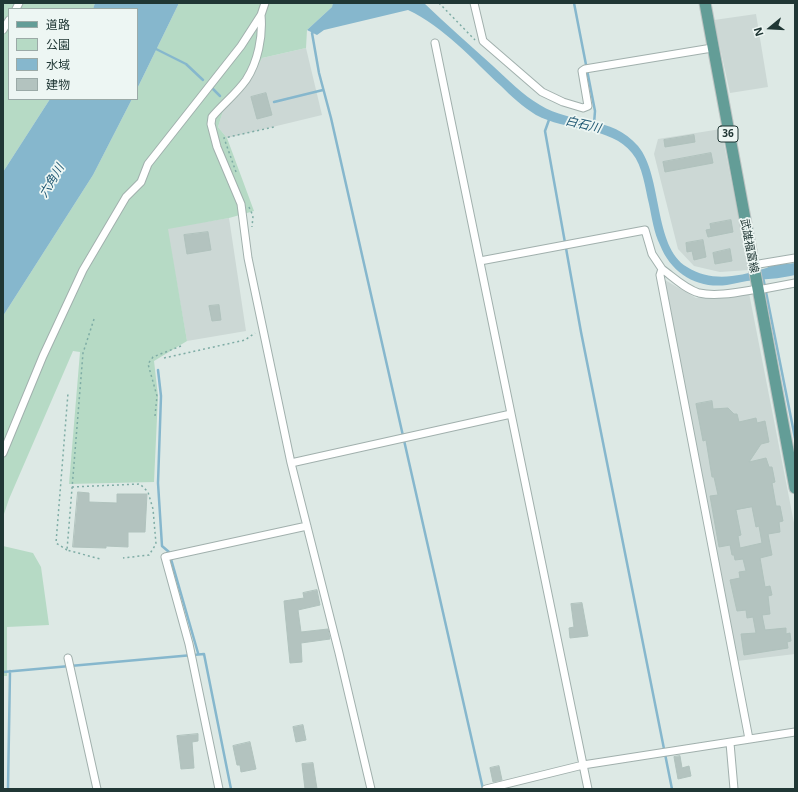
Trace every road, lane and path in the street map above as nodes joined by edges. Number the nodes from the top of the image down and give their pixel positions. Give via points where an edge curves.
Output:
1 (264, 3) edge
2 (439, 3) edge
3 (474, 3) edge
4 (704, 3) edge
5 (261, 15) junction
6 (483, 41) junction
7 (435, 43) dead end
8 (712, 48) junction
9 (274, 127) dead end
10 (237, 174) dead end
11 (248, 202) dead end
12 (245, 234) junction
13 (795, 258) edge
14 (480, 261) junction
15 (753, 265) junction
16 (662, 269) junction
17 (795, 283) edge
18 (762, 289) junction
19 (94, 319) dead end
20 (255, 333) dead end
21 (181, 346) dead end
22 (164, 358) dead end
23 (68, 393) dead end
24 (511, 414) junction
25 (155, 416) dead end
26 (3, 453) edge
27 (291, 463) junction
28 (71, 487) junction
29 (795, 488) edge
30 (307, 526) junction
31 (67, 550) junction
32 (122, 558) dead end
33 (100, 559) dead end
34 (68, 658) dead end
35 (795, 732) edge
36 (749, 739) junction
37 (730, 742) junction
38 (583, 765) junction
39 (97, 789) edge
40 (219, 789) edge
41 (371, 789) edge
42 (486, 789) edge
43 (588, 789) edge
44 (734, 789) edge

1 - 5 street
2 - 6 path via 476,42
3 - 6 street
4 - 8 main road, 武雄福富線 / 36
5 - 12 street via 257,57 246,80 212,117 217,147 241,204
5 - 26 street via 241,46 148,164 140,182 126,197 83,270 43,356
6 - 8 street via 542,92 583,108 588,106 582,71
7 - 14 street
8 - 15 main road, 武雄福富線 / 36
9 - 10 path via 224,138
11 - 12 path via 253,216 252,227
12 - 27 street
13 - 15 street
14 - 16 street via 645,230 652,254
14 - 24 street
15 - 18 main road, 武雄福富線 / 36
16 - 18 street via 681,284 699,292 724,294
16 - 36 street via 660,275
17 - 18 street
18 - 29 main road, 武雄福富線 / 36
19 - 28 path via 83,352
20 - 22 path via 245,340
21 - 25 path via 153,357 148,364 157,396
23 - 31 path via 56,543
24 - 27 street
24 - 38 street
27 - 30 street
28 - 31 path
28 - 32 path via 140,484 148,492 153,509 156,544 150,555
30 - 40 street via 165,557 190,648
30 - 41 street
31 - 33 path
34 - 39 street
35 - 36 street
36 - 37 street
37 - 38 street
37 - 44 street
38 - 42 street
38 - 43 street

